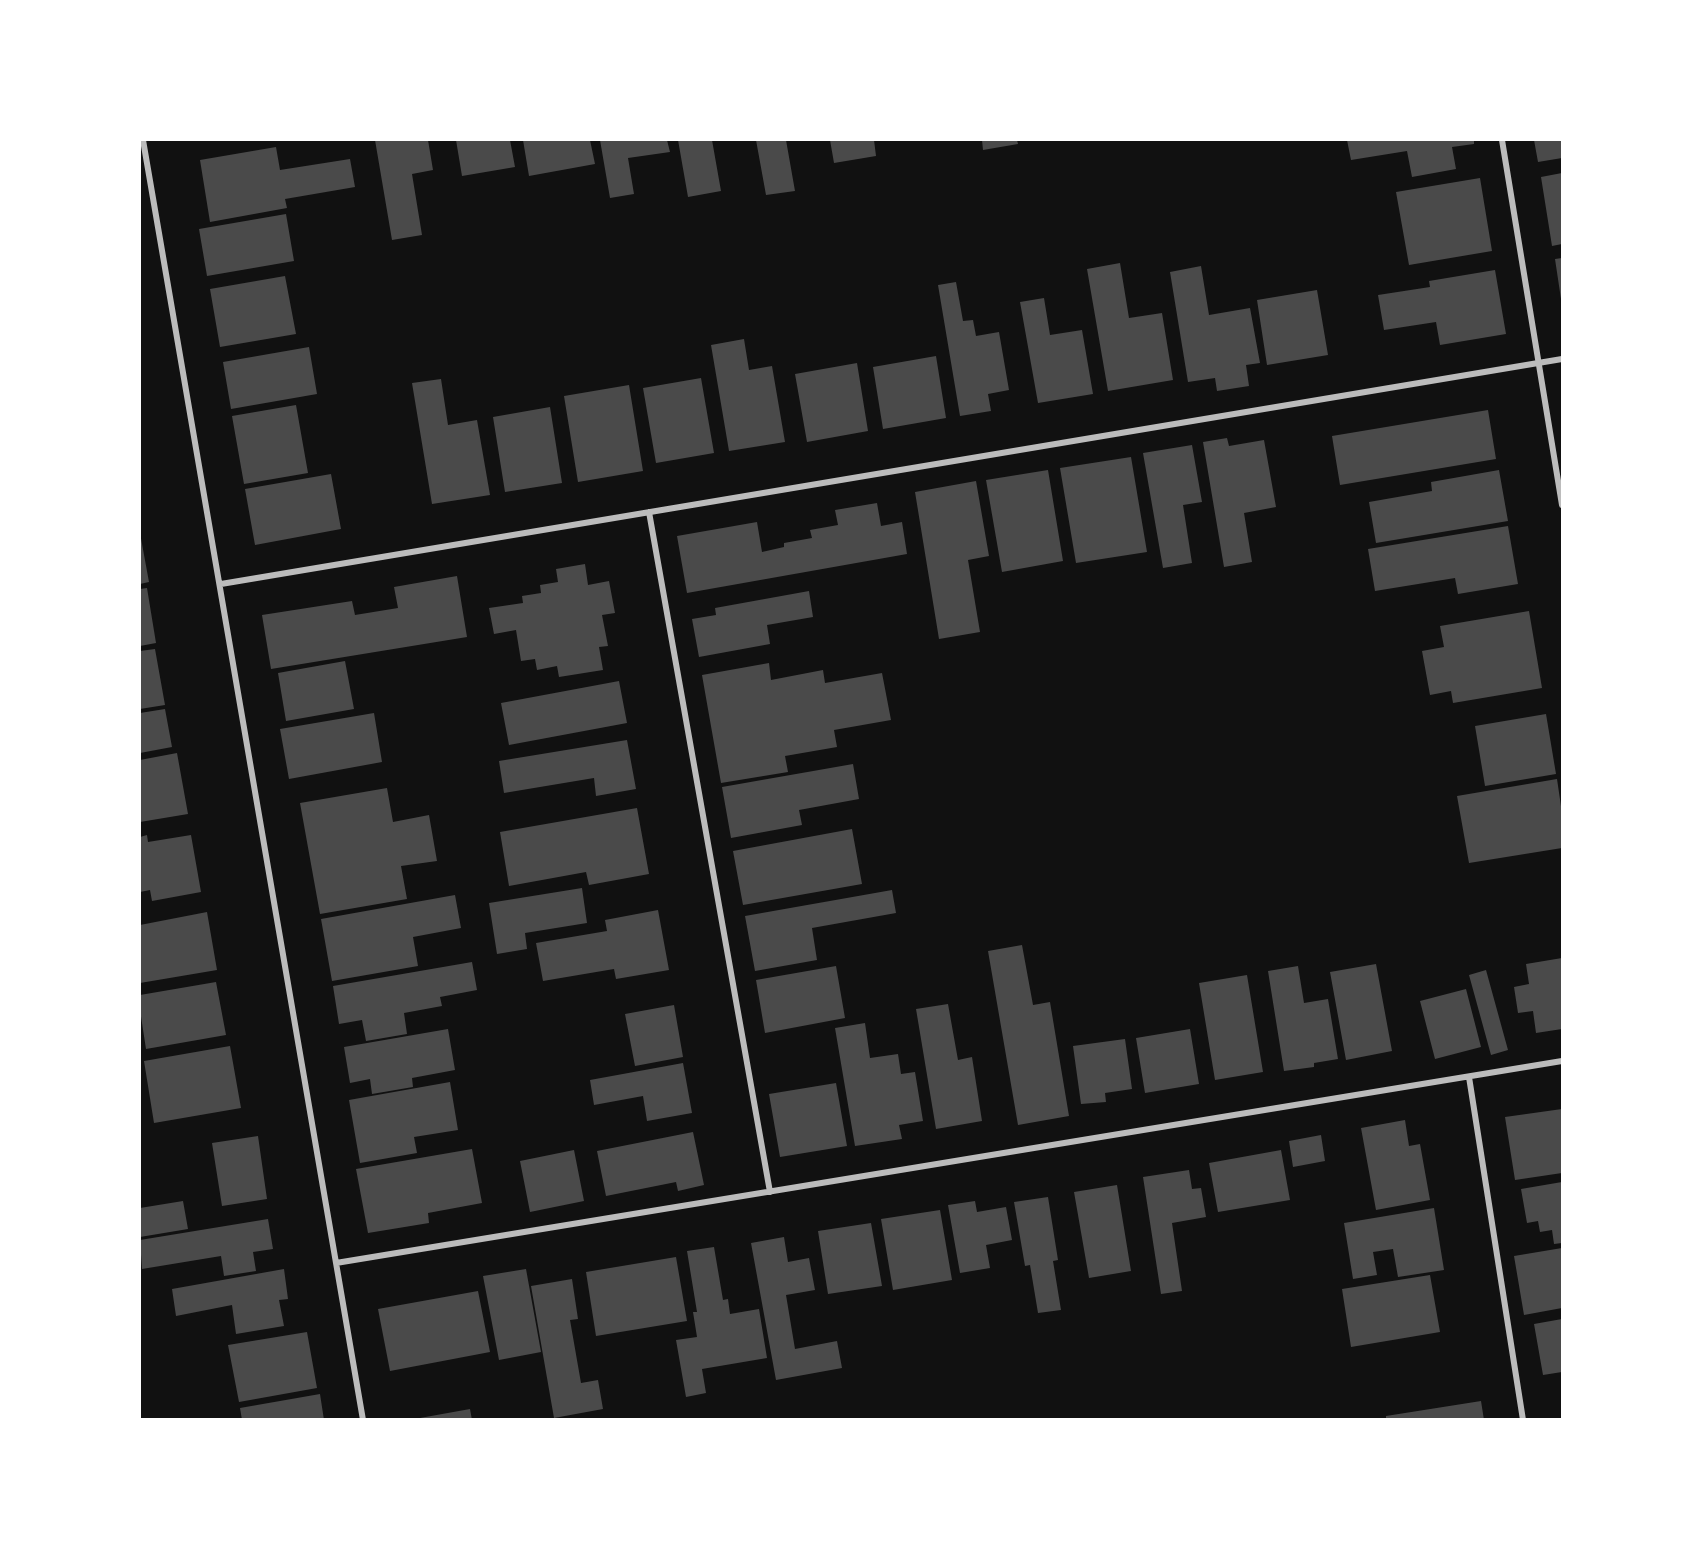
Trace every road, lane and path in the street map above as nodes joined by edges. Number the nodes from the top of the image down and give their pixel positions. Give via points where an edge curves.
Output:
1 (143, 140) edge
2 (1502, 140) edge
3 (1563, 359) edge
4 (1539, 363) junction
5 (1563, 505) edge
6 (649, 512) junction
7 (221, 584) junction
8 (1563, 1061) edge
9 (1469, 1077) junction
10 (770, 1192) junction
11 (336, 1263) junction
12 (363, 1419) edge
13 (1523, 1419) edge

1 - 7 street
2 - 4 street
3 - 4 street
4 - 5 street
4 - 6 street
6 - 7 street
6 - 10 street
7 - 11 street
8 - 9 street
9 - 10 street
9 - 13 street
10 - 11 street
11 - 12 street

